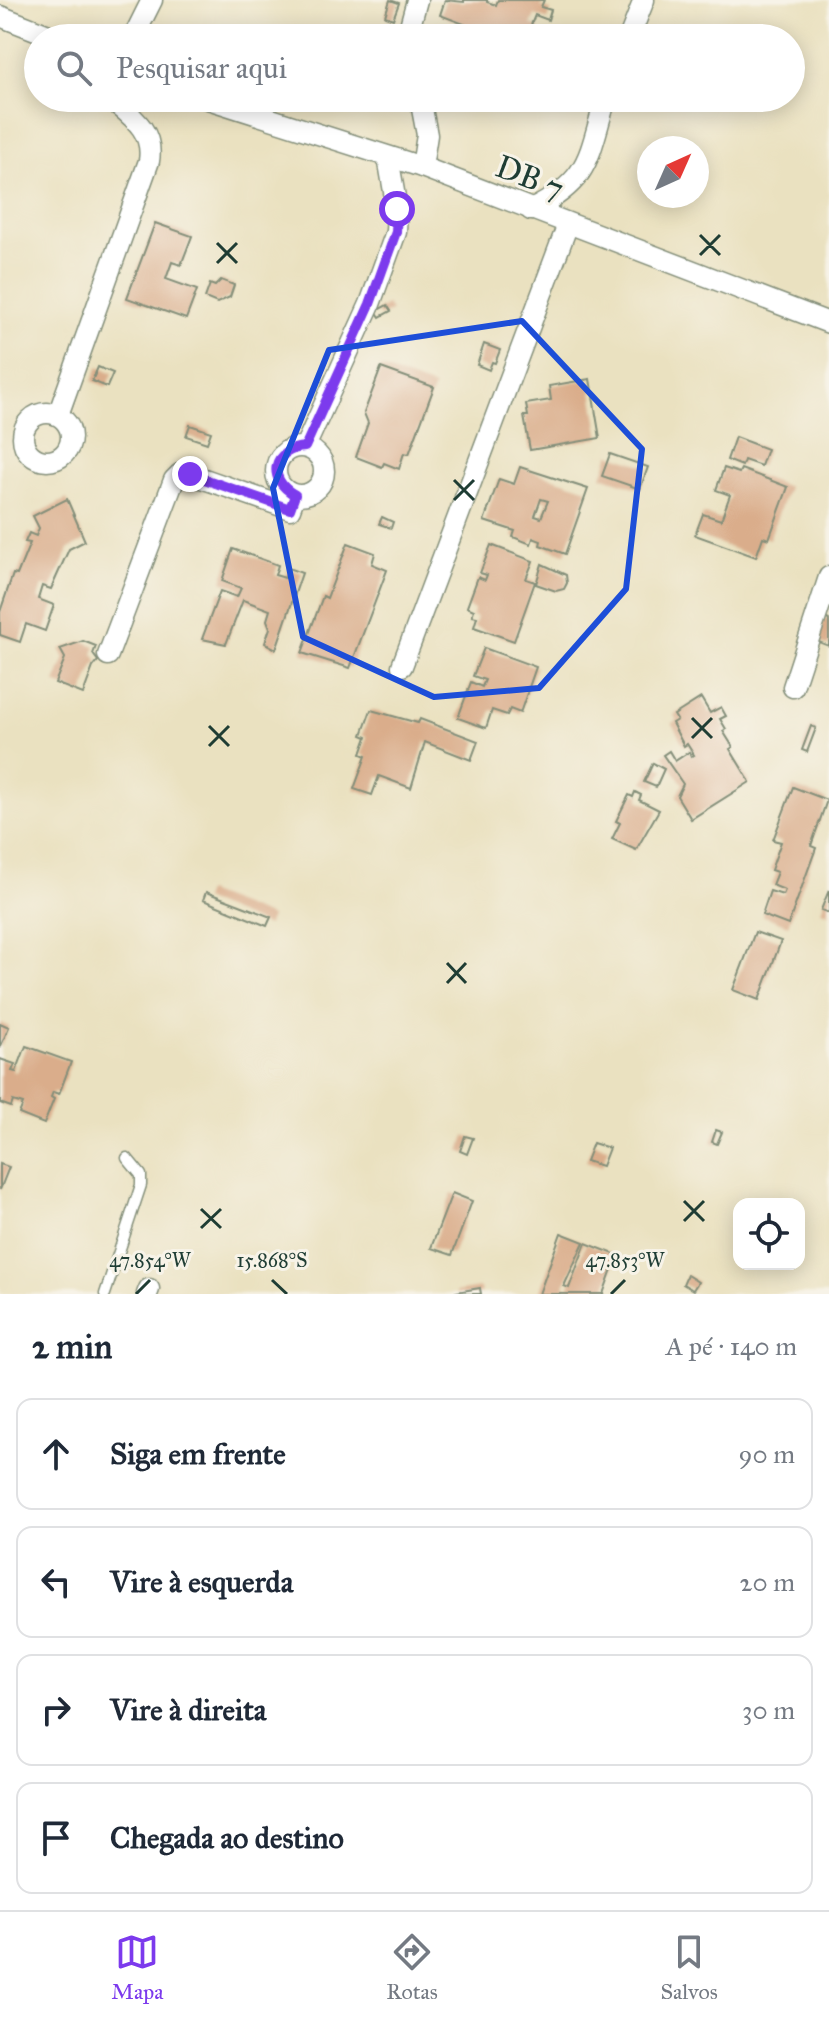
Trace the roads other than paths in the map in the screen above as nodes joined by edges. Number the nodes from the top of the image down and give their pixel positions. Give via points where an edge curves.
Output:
1 (152, 0) edge
2 (417, 0) edge
3 (644, 0) edge
4 (0, 16) edge
5 (140, 24) edge
6 (411, 24) edge
7 (635, 24) edge
8 (24, 25) edge
9 (124, 112) edge
10 (248, 112) edge
11 (423, 112) edge
12 (601, 112) edge
13 (388, 157) junction
14 (422, 167) junction
15 (531, 210) junction
16 (568, 224) junction
17 (829, 323) edge
18 (58, 415) dead end
19 (305, 447) junction
20 (295, 495) junction
21 (829, 577) edge
22 (108, 655) dead end
23 (402, 666) dead end
24 (793, 687) dead end
25 (127, 1158) dead end
26 (105, 1294) edge

1 - 5 street
2 - 6 street
3 - 7 street
4 - 8 street
9 - 18 street via 145,132 151,146 149,161
10 - 13 street, DB 7
11 - 14 street via 427,135
12 - 15 street via 582,172 558,197
13 - 14 street, DB 7
13 - 19 street via 396,232 370,304
14 - 15 street, DB 7
15 - 16 street, DB 7
16 - 17 street, DB 7
16 - 23 street
19 - 20 street via 316,453 324,476 318,488
19 - 20 street via 292,447 276,466 284,489
20 - 22 street via 290,509 180,474
21 - 24 street
25 - 26 lane via 141,1175 141,1185

